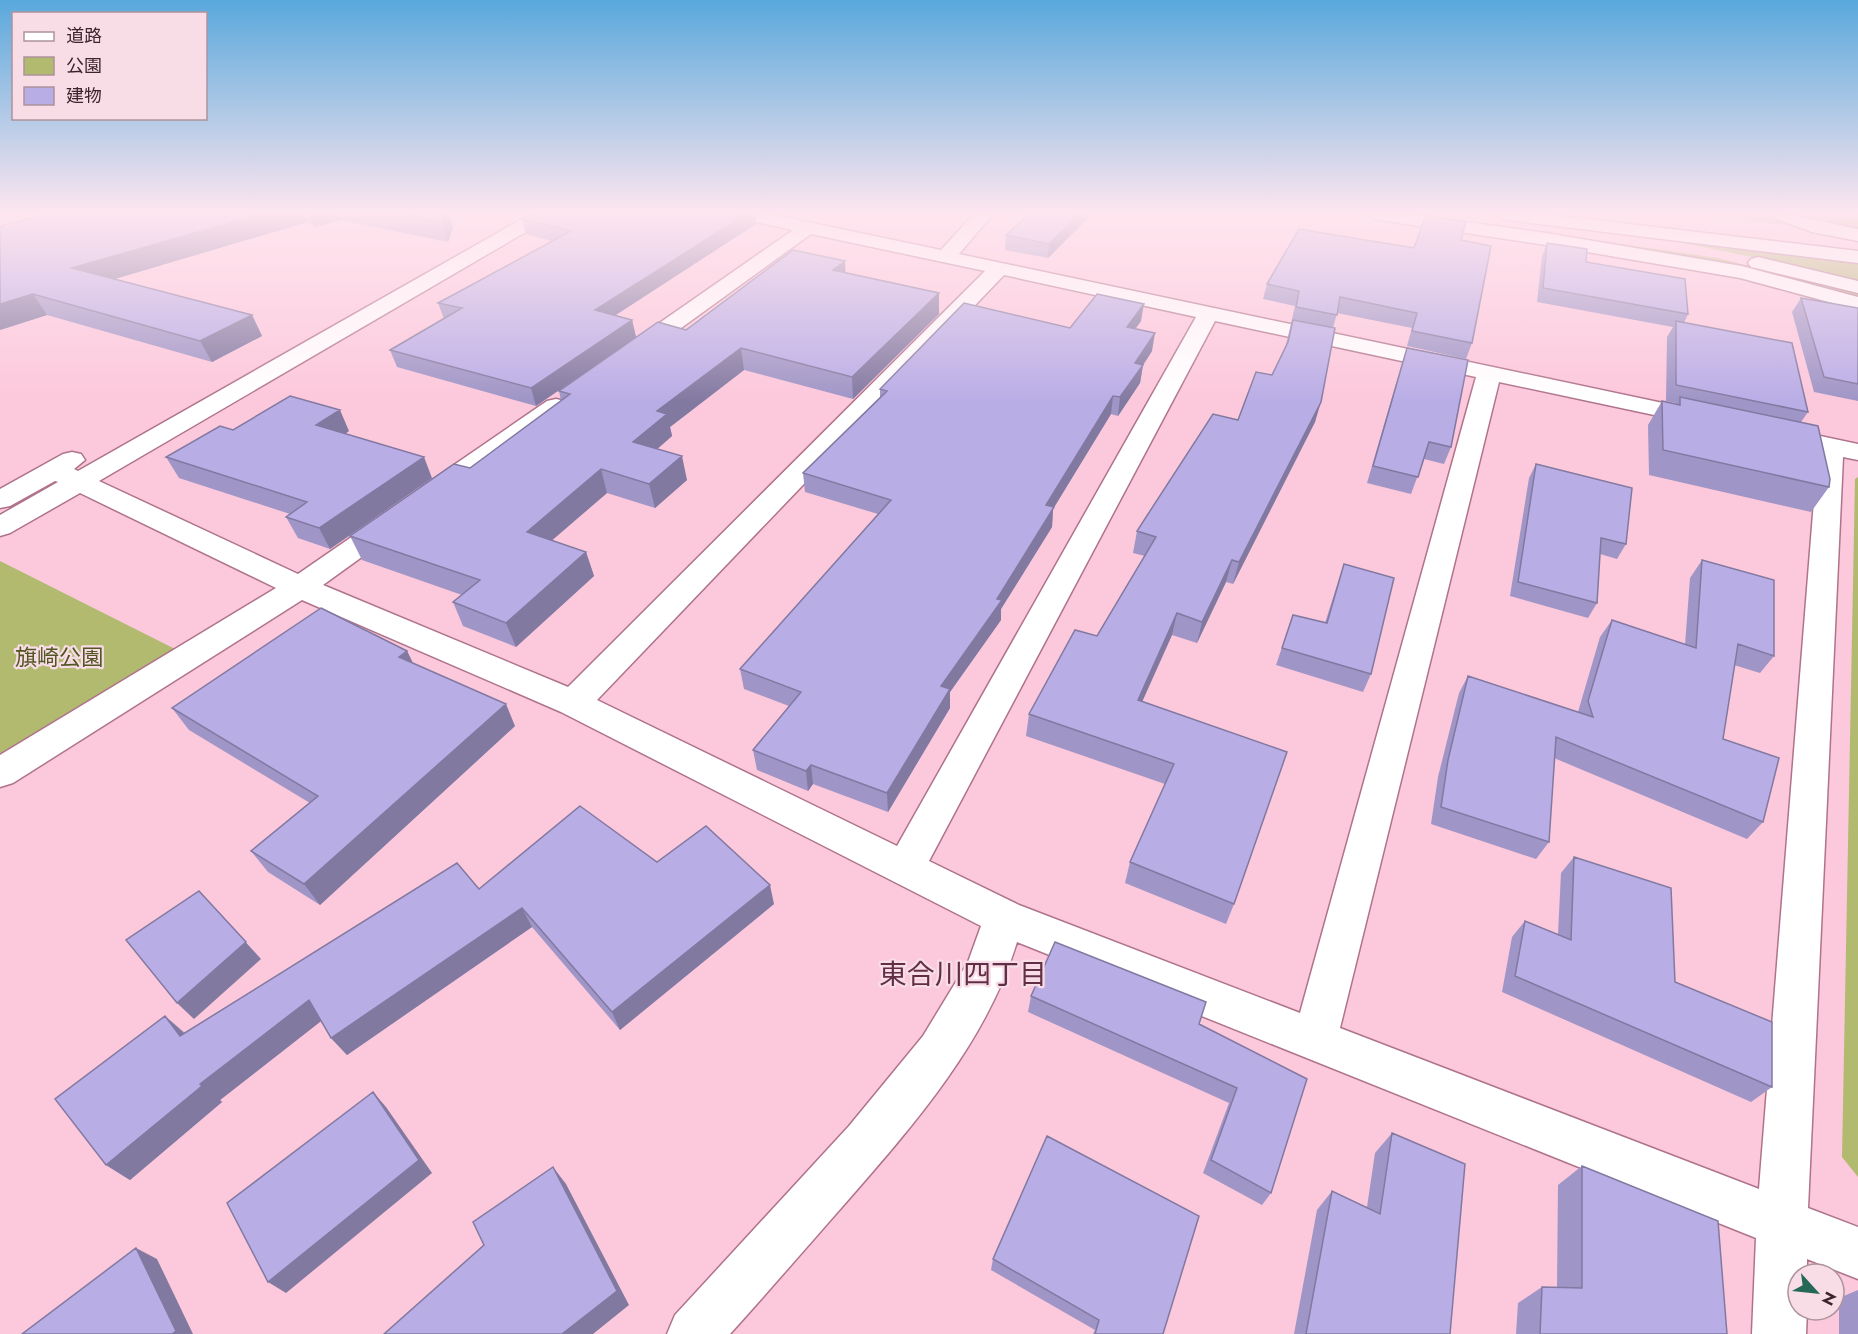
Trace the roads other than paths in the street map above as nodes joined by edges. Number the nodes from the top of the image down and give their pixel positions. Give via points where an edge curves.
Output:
1 (399, 277) edge
2 (434, 277) edge
3 (738, 277) edge
4 (991, 277) edge
5 (1037, 277) edge
6 (1758, 277) edge
7 (1817, 277) edge
8 (1858, 287) edge
9 (1858, 304) edge
10 (1208, 314) junction
11 (613, 366) edge
12 (1489, 373) junction
13 (574, 393) edge
14 (1717, 422) edge
15 (1762, 432) edge
16 (116, 435) dead end
17 (95, 447) dead end
18 (1844, 449) edge
19 (54, 470) junction
20 (81, 481) junction
21 (0, 500) edge
22 (0, 527) edge
23 (300, 587) junction
24 (573, 703) junction
25 (0, 773) edge
26 (904, 870) junction
27 (1004, 918) junction
28 (1315, 1039) junction
29 (1782, 1224) junction
30 (1858, 1253) edge
31 (694, 1334) edge
32 (1779, 1334) edge

1 - 16 main road
2 - 20 main road
3 - 11 main road
4 - 24 main road
5 - 10 main road
6 - 9 main road
7 - 8 main road
10 - 12 main road
10 - 26 main road
12 - 14 main road
12 - 28 main road
13 - 23 main road
15 - 18 main road
17 - 19 main road
18 - 29 main road
19 - 20 main road
19 - 21 main road
20 - 22 main road
20 - 23 main road
23 - 24 main road
23 - 25 main road
24 - 26 main road
26 - 27 main road
27 - 28 main road
27 - 31 main road via 987,970 939,1052 866,1143
28 - 29 main road
29 - 30 main road
29 - 32 main road

